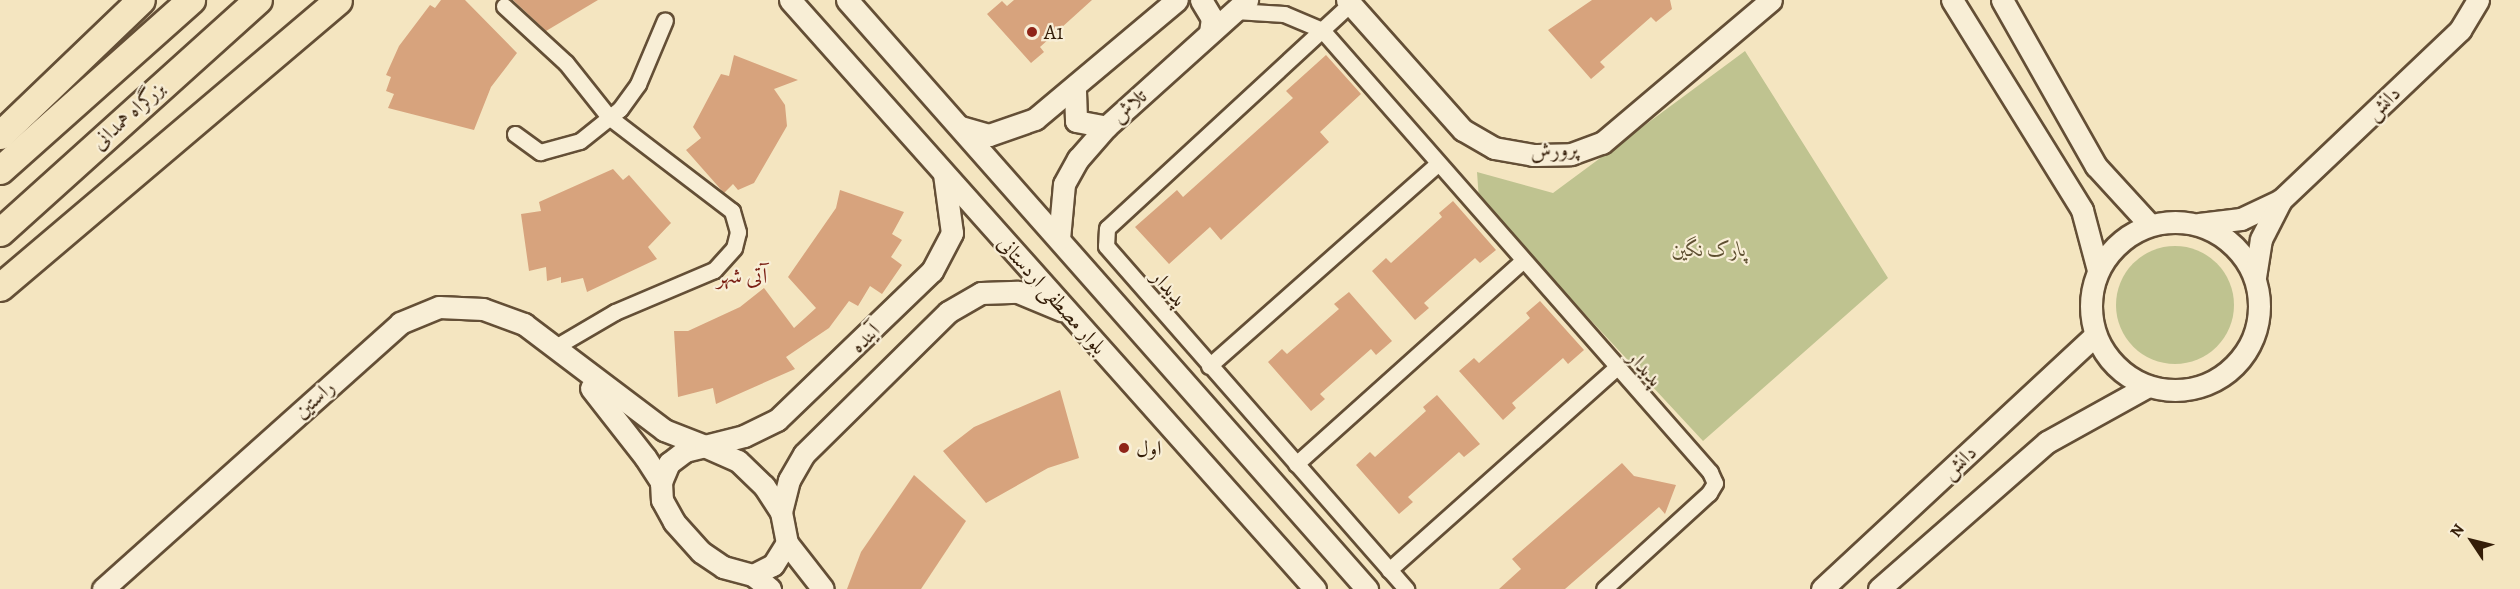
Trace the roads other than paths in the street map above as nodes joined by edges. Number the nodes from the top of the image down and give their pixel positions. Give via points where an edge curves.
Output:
1 (141, 0) edge
2 (191, 0) edge
3 (258, 0) edge
4 (338, 0) edge
5 (790, 0) edge
6 (847, 0) edge
7 (1177, 0) edge
8 (1201, 0) edge
9 (1771, 0) edge
10 (1952, 0) edge
11 (2002, 0) edge
12 (2478, 0) edge
13 (1348, 2) edge
14 (1241, 5) edge
15 (504, 6) dead end
16 (666, 20) dead end
17 (1322, 30) junction
18 (1210, 32) junction
19 (1075, 91) junction
20 (609, 117) junction
21 (961, 127) junction
22 (1106, 127) junction
23 (515, 134) dead end
24 (0, 135) edge
25 (1437, 164) junction
26 (0, 170) edge
27 (944, 174) junction
28 (2281, 200) junction
29 (2199, 224) junction
30 (2150, 225) junction
31 (0, 232) edge
32 (1059, 239) junction
33 (1522, 261) junction
34 (2098, 270) junction
35 (2255, 277) junction
36 (0, 287) edge
37 (1066, 312) junction
38 (2095, 335) junction
39 (557, 346) junction
40 (1209, 366) junction
41 (1617, 367) junction
42 (2148, 386) junction
43 (705, 446) junction
44 (1296, 464) junction
45 (661, 482) junction
46 (781, 512) junction
47 (788, 543) junction
48 (1389, 570) junction
49 (753, 575) junction
50 (103, 589) edge
51 (770, 589) edge
52 (823, 589) edge
53 (1315, 589) edge
54 (1367, 589) edge
55 (1406, 589) edge
56 (1604, 589) edge
57 (1822, 589) edge
58 (1879, 589) edge

1 - 24 highway
2 - 26 highway, بزرگراه همدانی
3 - 31 highway, بزرگراه همدانی
4 - 36 highway
5 - 27 street, بلوار مصطفی اردستانی
6 - 21 street, بلوار مصطفی اردستانی
7 - 19 street
8 - 18 street via 1212,18
9 - 13 street, پرورش via 1602,143 1571,154 1532,155 1494,148 1463,130
10 - 34 street via 2082,210
11 - 30 street via 2096,166
12 - 28 street, دانش via 2460,30
13 - 17 street
14 - 17 street, پدیدار via 1284,14
14 - 18 street, تلاش
15 - 20 street via 566,63
16 - 20 street via 638,84
17 - 25 street, پدیدار
17 - 40 street, پدیدار via 1107,228 1107,246 1116,260
18 - 22 street, تلاش
19 - 21 street via 1011,132 989,135
19 - 22 street via 1076,121
20 - 23 street via 580,141 558,150 540,152
20 - 39 street via 732,211 738,232 734,248 714,270 615,312
21 - 32 street, بلوار مصطفی اردستانی
22 - 32 street, تلاش via 1064,184
25 - 33 street, پدیدار
25 - 40 street
27 - 37 street, بلوار مصطفی اردستانی
27 - 43 street, آینده via 952,233 932,271 777,420 744,436
28 - 29 street via 2241,219
28 - 35 street via 2261,239
29 - 30 street
29 - 35 street via 2223,236
30 - 34 street via 2128,235
32 - 54 street, بلوار مصطفی اردستانی
33 - 41 street, پدیدار
33 - 44 street
34 - 38 street via 2091,313
35 - 42 street via 2256,330 2244,355 2225,374 2201,386
37 - 46 street via 1018,292 981,293 948,312 804,453
37 - 53 street, بلوار مصطفی اردستانی
38 - 42 street via 2113,363
38 - 57 street, دانش
39 - 43 street via 636,414
39 - 45 street
39 - 50 street, راستین via 524,324 483,309 439,307 400,323
40 - 44 street, پدیدار
41 - 48 street
41 - 56 street, پدیدار via 1715,483
42 - 58 street, دانش via 2047,442
43 - 45 street via 677,457
43 - 46 street via 738,461 764,486
44 - 48 street, پدیدار
45 - 49 street via 662,500 674,522 700,552 723,567
46 - 47 street
47 - 49 street via 773,565
47 - 52 street
48 - 55 street, پدیدار
49 - 51 street

